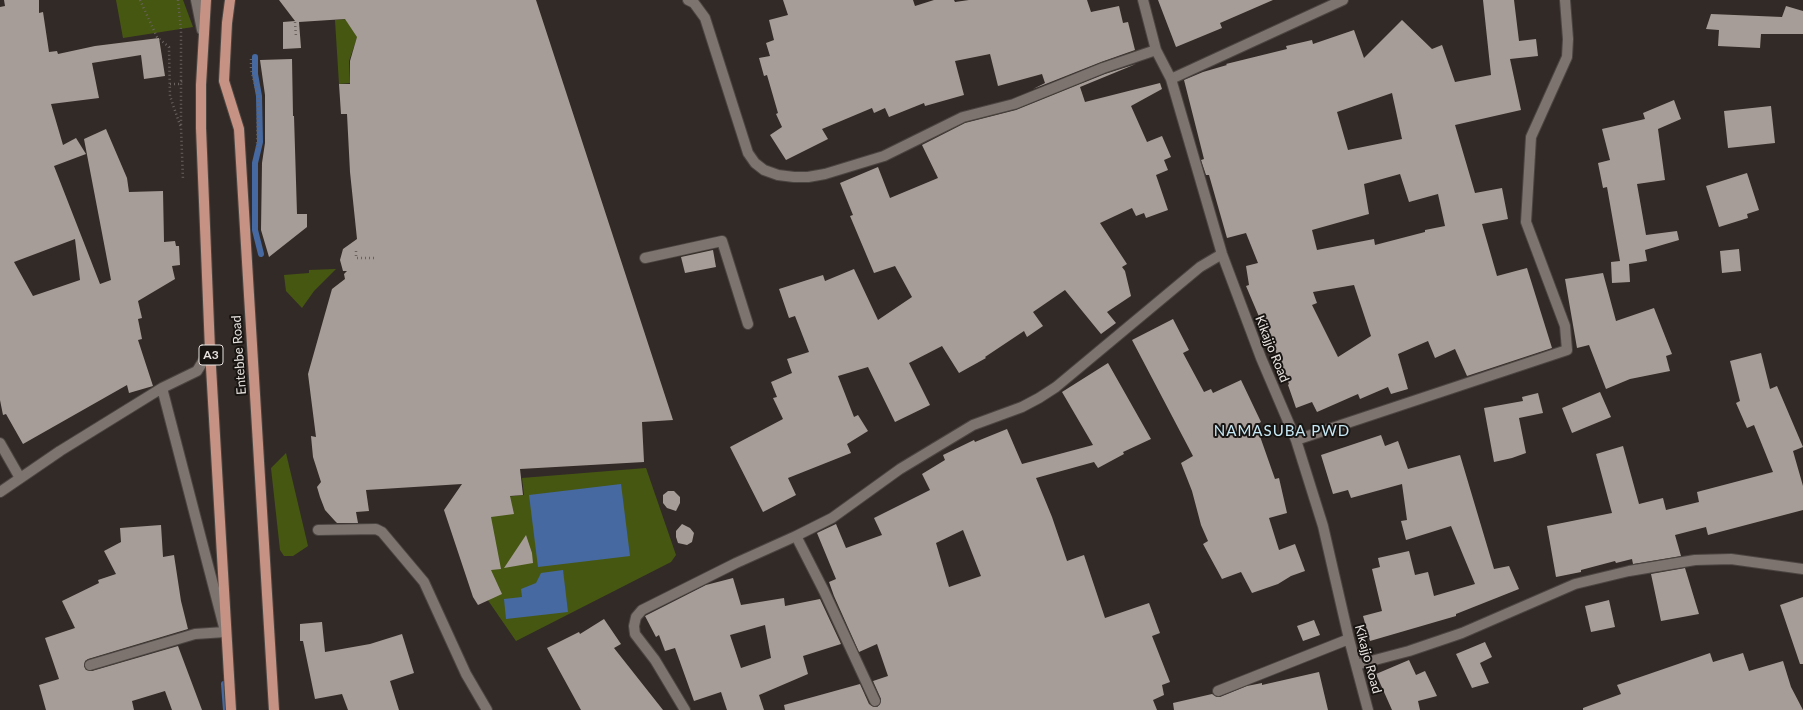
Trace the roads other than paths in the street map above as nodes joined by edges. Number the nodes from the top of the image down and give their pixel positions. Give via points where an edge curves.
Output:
1 (196, 0) edge
2 (206, 0) edge
3 (230, 0) edge
4 (688, 0) edge
5 (1143, 0) edge
6 (1343, 0) edge
7 (1565, 0) edge
8 (204, 40) junction
9 (1156, 50) junction
10 (1171, 79) junction
11 (1222, 254) junction
12 (645, 258) dead end
13 (748, 324) dead end
14 (210, 350) junction
15 (162, 388) junction
16 (1296, 440) junction
17 (0, 443) edge
18 (20, 478) junction
19 (0, 492) edge
20 (318, 530) dead end
21 (796, 536) junction
22 (1803, 569) edge
23 (225, 632) junction
24 (1349, 639) junction
25 (90, 665) dead end
26 (1356, 665) junction
27 (229, 666) junction
28 (1218, 691) dead end
29 (876, 701) dead end
30 (231, 710) edge
31 (274, 710) edge
32 (487, 710) edge
33 (685, 710) edge
34 (1368, 710) edge

1 - 8 street
2 - 8 main road, Entebbe Road / A3
3 - 31 main road, Entebbe Road via 224,81 239,129
4 - 9 street via 694,3 705,18 748,153 764,170 794,177 825,174 884,156 963,117 1014,104 1103,68
5 - 9 street, Kikajjo Road
6 - 10 street
7 - 16 street via 1567,57 1532,136 1526,222 1565,326 1568,350
8 - 14 main road, Entebbe Road / A3 via 201,128
9 - 10 street, Kikajjo Road
10 - 11 street, Kikajjo Road
11 - 16 street, Kikajjo Road via 1260,358
11 - 21 street via 1200,267 1045,394 1022,407 973,425 900,469 832,518
12 - 13 street via 722,241
14 - 15 street via 196,371
14 - 27 main road, Entebbe Road / A3
15 - 18 street
15 - 23 street
16 - 24 street, Kikajjo Road via 1323,526
17 - 18 street
18 - 19 street
20 - 32 street via 376,529 382,532 424,582 466,674
21 - 29 street
21 - 33 street via 642,610 636,617 635,634 655,660
22 - 26 street via 1731,559 1695,560 1629,571 1575,584 1462,633
23 - 25 street via 195,634
23 - 27 street
24 - 26 street, Kikajjo Road
24 - 28 street
26 - 34 street, Kikajjo Road
27 - 30 main road, Entebbe Road / A3

